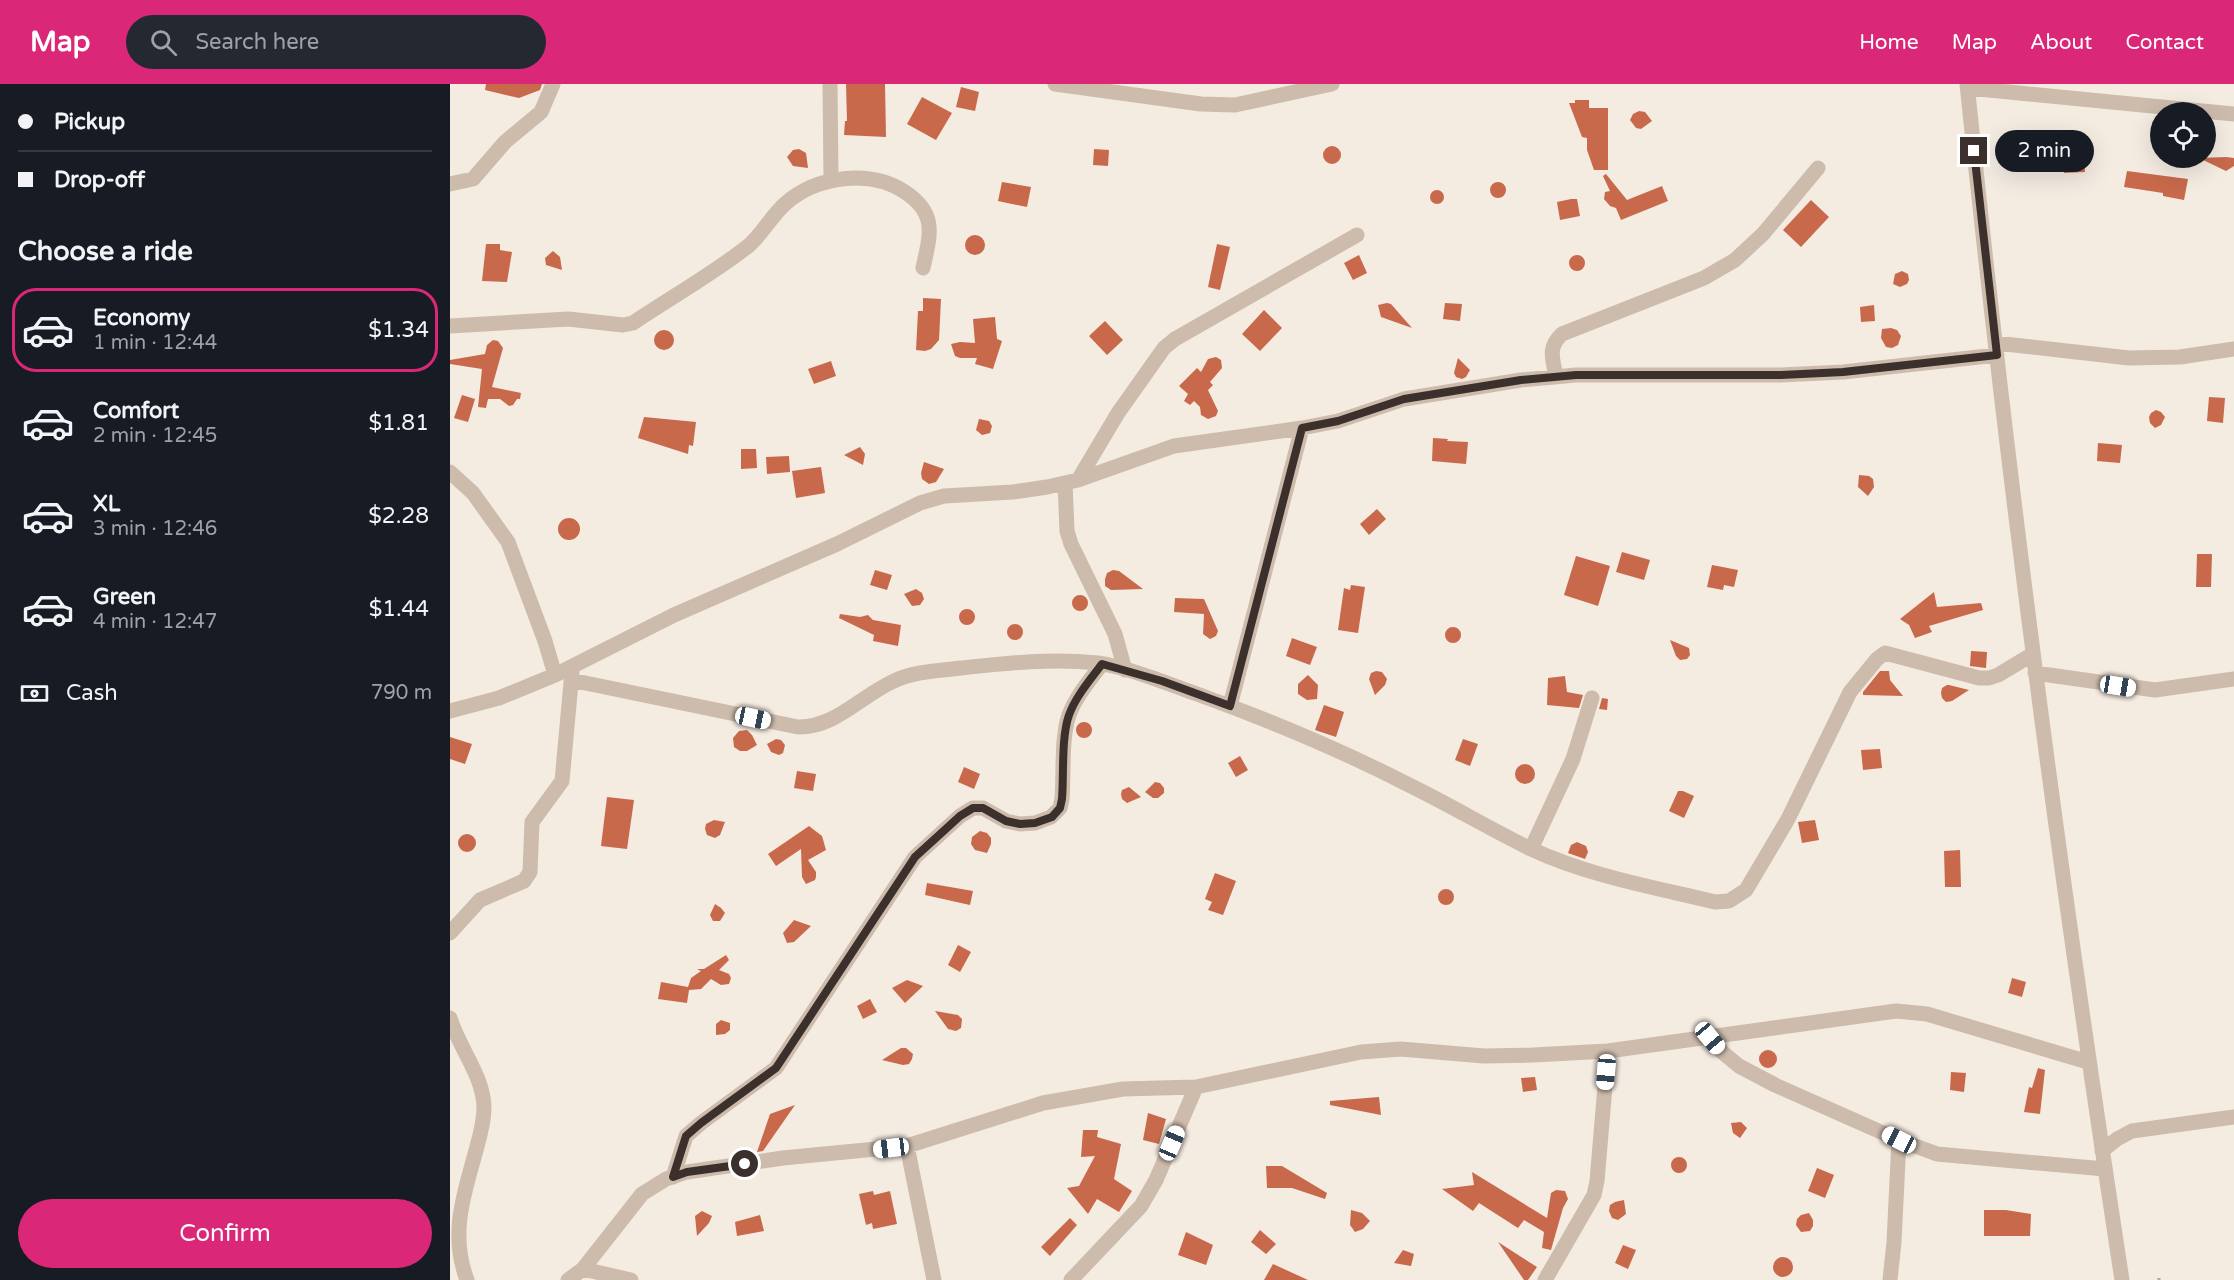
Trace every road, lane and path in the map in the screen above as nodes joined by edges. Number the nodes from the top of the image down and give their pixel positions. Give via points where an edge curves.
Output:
1 (553, 84) edge
2 (830, 84) edge
3 (1055, 84) edge
4 (1332, 84) edge
5 (1967, 86) edge
6 (2234, 114) edge
7 (1818, 168) dead end
8 (831, 180) junction
9 (450, 184) edge
10 (1357, 235) dead end
11 (923, 268) dead end
12 (450, 326) edge
13 (1996, 349) junction
14 (2234, 349) edge
15 (1556, 377) junction
16 (1302, 428) junction
17 (450, 472) edge
18 (1071, 481) junction
19 (2033, 654) junction
20 (1102, 664) junction
21 (1125, 670) junction
22 (572, 673) junction
23 (2035, 673) junction
24 (555, 675) junction
25 (2234, 679) edge
26 (1592, 698) dead end
27 (1230, 706) junction
28 (450, 711) edge
29 (1531, 849) junction
30 (450, 933) edge
31 (450, 1018) edge
32 (1710, 1038) junction
33 (1608, 1051) junction
34 (2088, 1062) junction
35 (1196, 1087) junction
36 (2234, 1117) edge
37 (1899, 1140) junction
38 (907, 1146) junction
39 (2102, 1151) junction
40 (2105, 1169) junction
41 (673, 1177) junction
42 (583, 1269) junction
43 (467, 1280) edge
44 (568, 1280) edge
45 (631, 1280) edge
46 (934, 1280) edge
47 (1071, 1280) edge
48 (1545, 1280) edge
49 (1890, 1280) edge
50 (2122, 1280) edge

1 - 9 street via 541,112 505,142 473,179
2 - 8 street
3 - 4 street via 1235,105
5 - 6 street
5 - 13 street
7 - 15 street via 1763,234 1735,260 1704,278 1562,334 1552,350
8 - 11 street via 869,177 905,192 924,208 931,232
8 - 12 street via 787,202 747,247 633,323 567,319
10 - 18 street via 1164,348
13 - 14 street via 2129,358 2180,357
13 - 15 street via 1843,372
13 - 19 street
15 - 16 street via 1404,399 1338,421
16 - 18 street via 1174,446
16 - 27 street
17 - 24 street via 473,493 508,542
18 - 21 street via 1067,531 1115,634
18 - 22 street via 1012,492 944,496 920,503 674,615
19 - 23 street
19 - 29 street via 1989,678 1885,653 1877,659 1850,692 1788,819 1746,890 1730,901 1715,902 1578,869
20 - 21 street
20 - 22 street via 1022,661 913,673 811,728
20 - 41 street via 1079,694 1069,716 1060,808 1052,817 1020,824 983,808 973,808 915,857 776,1068 686,1136
21 - 27 street
22 - 24 street
22 - 30 street via 562,781 532,822 530,872 524,880 480,900
23 - 25 street via 2155,690
23 - 34 street
24 - 28 street via 499,698
26 - 29 street via 1573,759
27 - 29 street via 1408,784
31 - 43 street via 481,1087 484,1108 458,1218 459,1250
32 - 33 street
32 - 34 street via 1896,1011 1927,1014
32 - 37 street via 1739,1066 1775,1086
33 - 35 street via 1504,1056 1401,1049 1361,1052
33 - 48 street via 1594,1195
34 - 39 street
35 - 38 street via 1123,1089 1043,1103
35 - 47 street via 1141,1206
36 - 39 street via 2132,1131
37 - 40 street via 1937,1154
37 - 49 street
38 - 41 street via 783,1158
38 - 46 street
39 - 40 street
40 - 50 street
41 - 42 street via 642,1194
42 - 44 street
42 - 45 street

